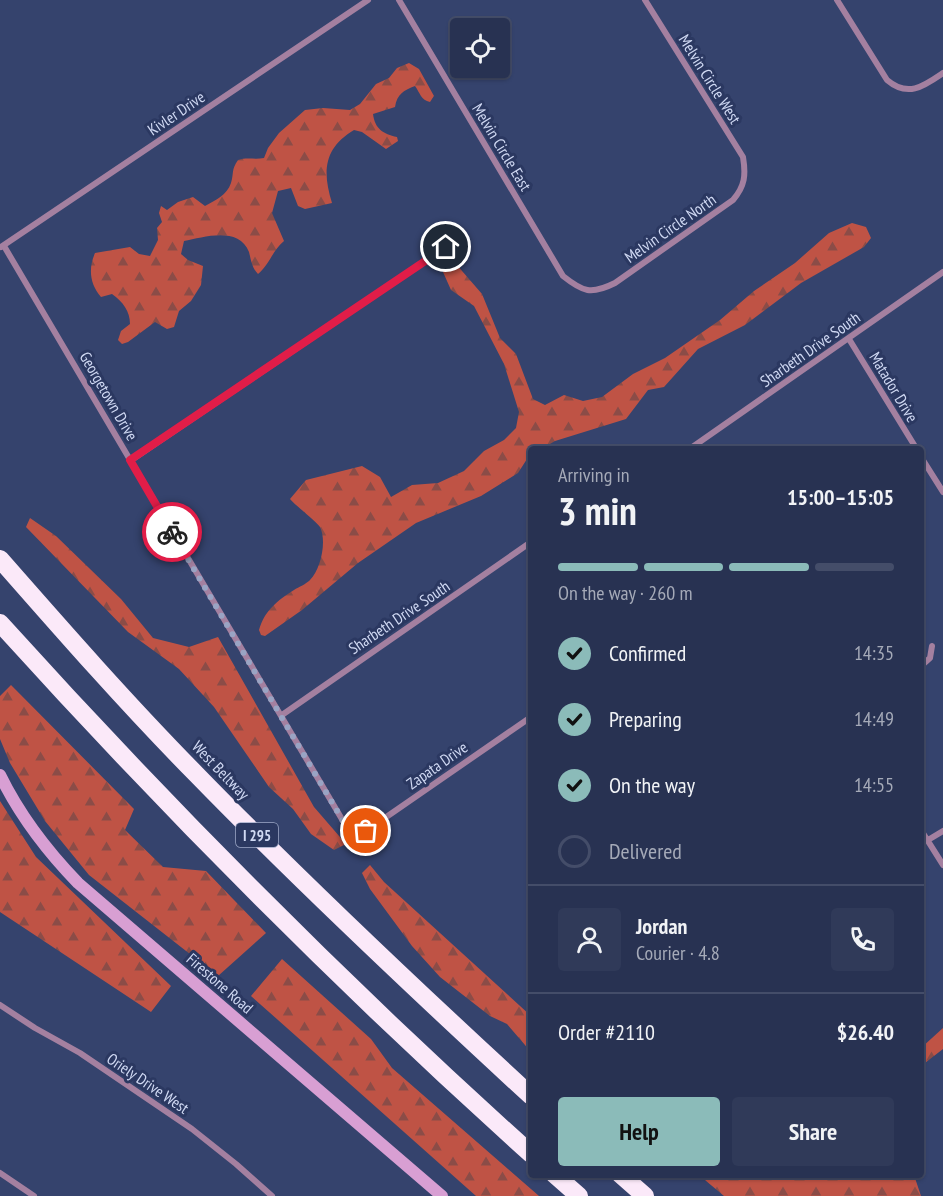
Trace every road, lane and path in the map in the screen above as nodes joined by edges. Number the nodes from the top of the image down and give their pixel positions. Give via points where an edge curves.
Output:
1 (368, 0) edge
2 (399, 0) edge
3 (645, 0) edge
4 (837, 0) edge
5 (943, 73) edge
6 (746, 175) joint
7 (2, 247) edge
8 (446, 247) dead end
9 (943, 272) edge
10 (597, 290) joint
11 (849, 339) junction
12 (694, 446) edge
13 (915, 446) edge
14 (130, 460) junction
15 (924, 464) edge
16 (943, 492) edge
17 (528, 544) edge
18 (0, 559) edge
19 (0, 623) edge
20 (932, 646) dead end
21 (924, 663) edge
22 (282, 715) junction
23 (528, 719) edge
24 (0, 775) edge
25 (943, 831) edge
26 (924, 834) edge
27 (358, 835) joint
28 (928, 840) junction
29 (943, 865) edge
30 (0, 1005) edge
31 (528, 1093) edge
32 (528, 1151) edge
33 (0, 1173) edge
34 (559, 1178) edge
35 (625, 1178) edge
36 (34, 1196) edge
37 (272, 1196) edge
38 (442, 1196) edge
39 (579, 1196) edge
40 (645, 1196) edge

1 - 7 street, Kivler Drive
2 - 10 street, Melvin Circle East via 563,276 582,289
3 - 6 street, Melvin Circle West via 743,158
4 - 5 street via 887,80 901,89 915,89
6 - 10 street, Melvin Circle North via 733,200 615,283
7 - 14 street, Georgetown Drive
8 - 14 street
9 - 11 street, Sharbeth Drive South
11 - 12 street, Sharbeth Drive South
11 - 13 street, Matador Drive
14 - 22 street, Georgetown Drive
15 - 16 street
17 - 22 street, Sharbeth Drive South
18 - 31 highway, West Beltway / I 295 via 196,774 328,906
19 - 32 highway, I 295 via 276,914
20 - 21 street via 930,658
22 - 27 street, Georgetown Drive via 343,821
23 - 27 street, Zapata Drive
24 - 38 street, Firestone Road via 30,827 78,883
25 - 28 street
26 - 28 street
28 - 29 street
30 - 37 street, Oriely Drive West via 80,1053 192,1129
33 - 36 street
34 - 39 highway
35 - 40 highway

